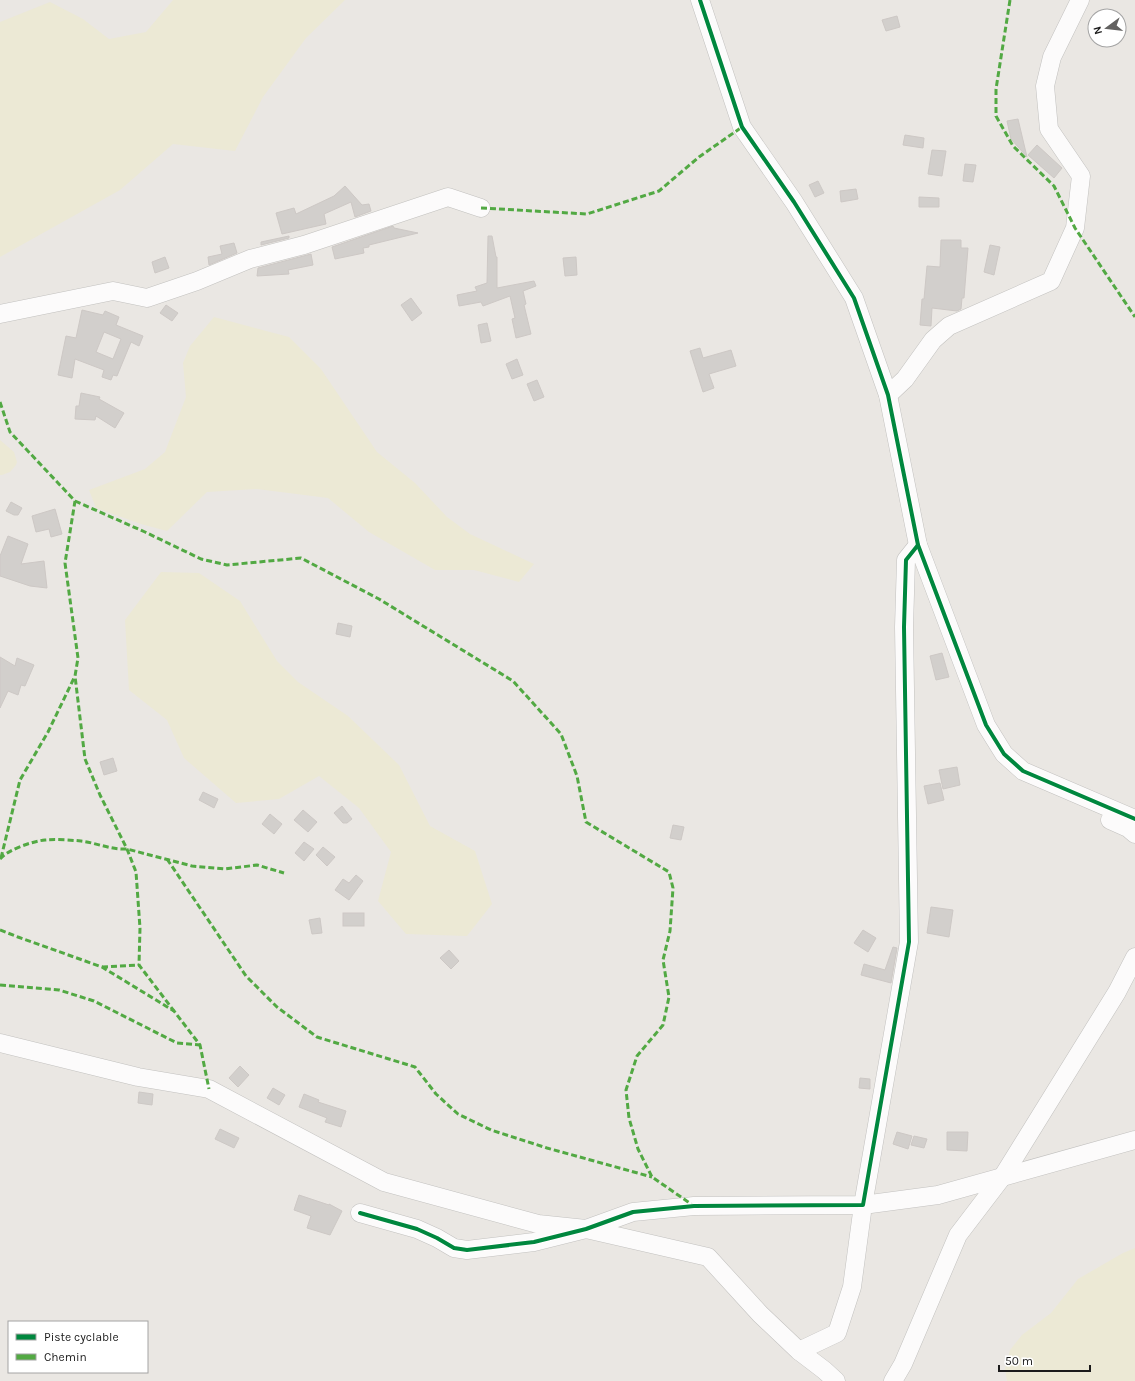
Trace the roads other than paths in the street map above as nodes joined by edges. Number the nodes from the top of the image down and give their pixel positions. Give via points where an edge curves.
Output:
1 (700, 0) edge
2 (1080, 0) edge
3 (481, 208) dead end
4 (0, 314) edge
5 (888, 396) junction
6 (918, 546) junction
7 (1023, 771) junction
8 (1135, 819) edge
9 (1135, 834) edge
10 (1135, 957) edge
11 (0, 1043) edge
12 (1135, 1140) edge
13 (1004, 1176) junction
14 (863, 1205) junction
15 (360, 1213) dead end
16 (586, 1229) junction
17 (798, 1351) junction
18 (836, 1381) edge
19 (893, 1381) edge

1 - 5 street via 742,127 794,202 854,298
2 - 5 street via 1052,57 1045,86 1049,129 1081,176 1075,228 1051,281 949,326 933,340 905,379
3 - 4 street via 448,197 304,245 250,259 147,298 113,291
5 - 6 street
6 - 7 street via 986,725 1004,754
6 - 14 street via 906,560 904,627 909,942
7 - 8 street
7 - 9 street via 1038,785 1063,800 1128,828
10 - 13 street
11 - 16 street via 138,1077 209,1089 384,1182 538,1224
12 - 13 street
13 - 14 street via 938,1195
13 - 19 street via 958,1235 903,1364
14 - 16 street via 694,1206 633,1212
14 - 17 street via 852,1287 837,1333
15 - 16 street via 417,1229 454,1248 467,1250 534,1242
16 - 17 street via 708,1257
17 - 18 street

